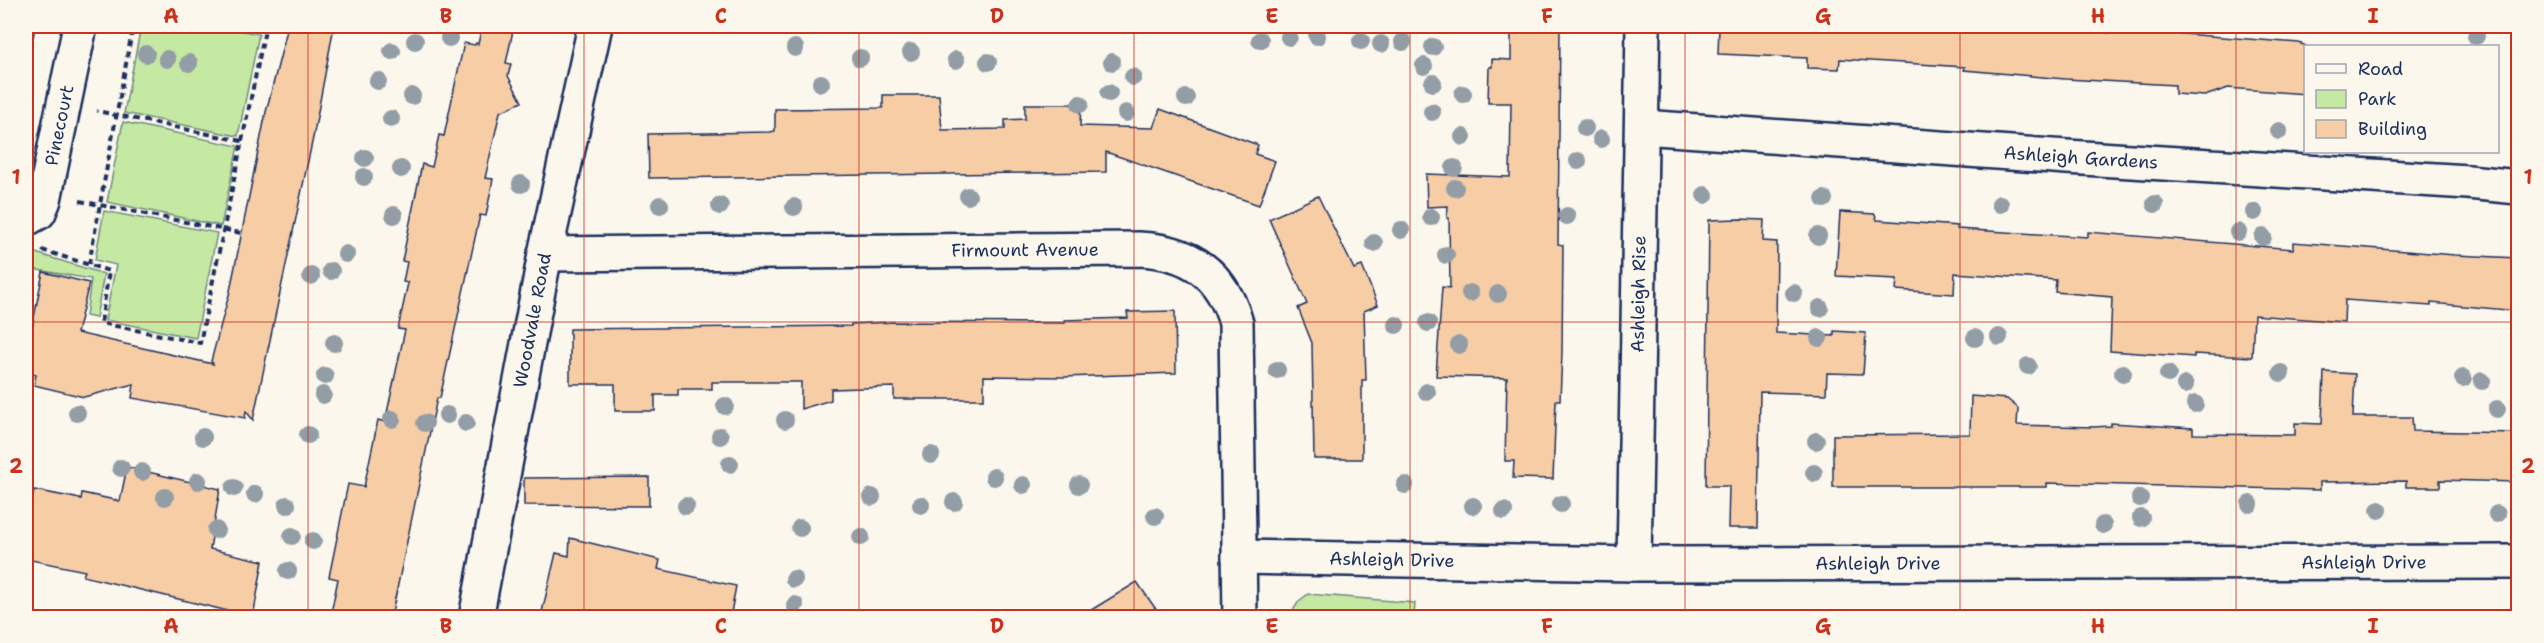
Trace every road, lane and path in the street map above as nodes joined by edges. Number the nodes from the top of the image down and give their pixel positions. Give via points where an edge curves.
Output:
1 (34, 26) edge
2 (80, 26) edge
3 (133, 26) edge
4 (245, 26) edge
5 (595, 26) edge
6 (1643, 26) edge
7 (26, 68) edge
8 (64, 104) junction
9 (117, 115) junction
10 (1642, 127) junction
11 (242, 141) junction
12 (2518, 187) edge
13 (46, 193) junction
14 (100, 205) junction
15 (223, 230) junction
16 (31, 233) edge
17 (241, 233) dead end
18 (545, 254) junction
19 (89, 264) junction
20 (1239, 556) junction
21 (2518, 562) edge
22 (1634, 564) junction
23 (476, 618) edge
24 (1240, 618) edge

1 - 7 path
2 - 8 street, Pinecourt
3 - 9 path
4 - 11 path via 265,30
5 - 18 street, Woodvale Road
6 - 10 street, Ashleigh Rise
8 - 9 path
8 - 13 street, Pinecourt
9 - 11 path
9 - 14 path
10 - 12 street, Ashleigh Gardens
10 - 22 street, Ashleigh Rise
11 - 15 path
13 - 14 path
13 - 16 street, Pinecourt
14 - 15 path
14 - 19 path
15 - 17 path
15 - 19 path via 200,343 101,322 109,271
16 - 19 path
18 - 20 street, Firmount Avenue via 1139,249 1176,255 1199,264 1218,285 1236,323
18 - 23 street, Woodvale Road
20 - 22 street, Ashleigh Drive
20 - 24 street
21 - 22 street, Ashleigh Drive

